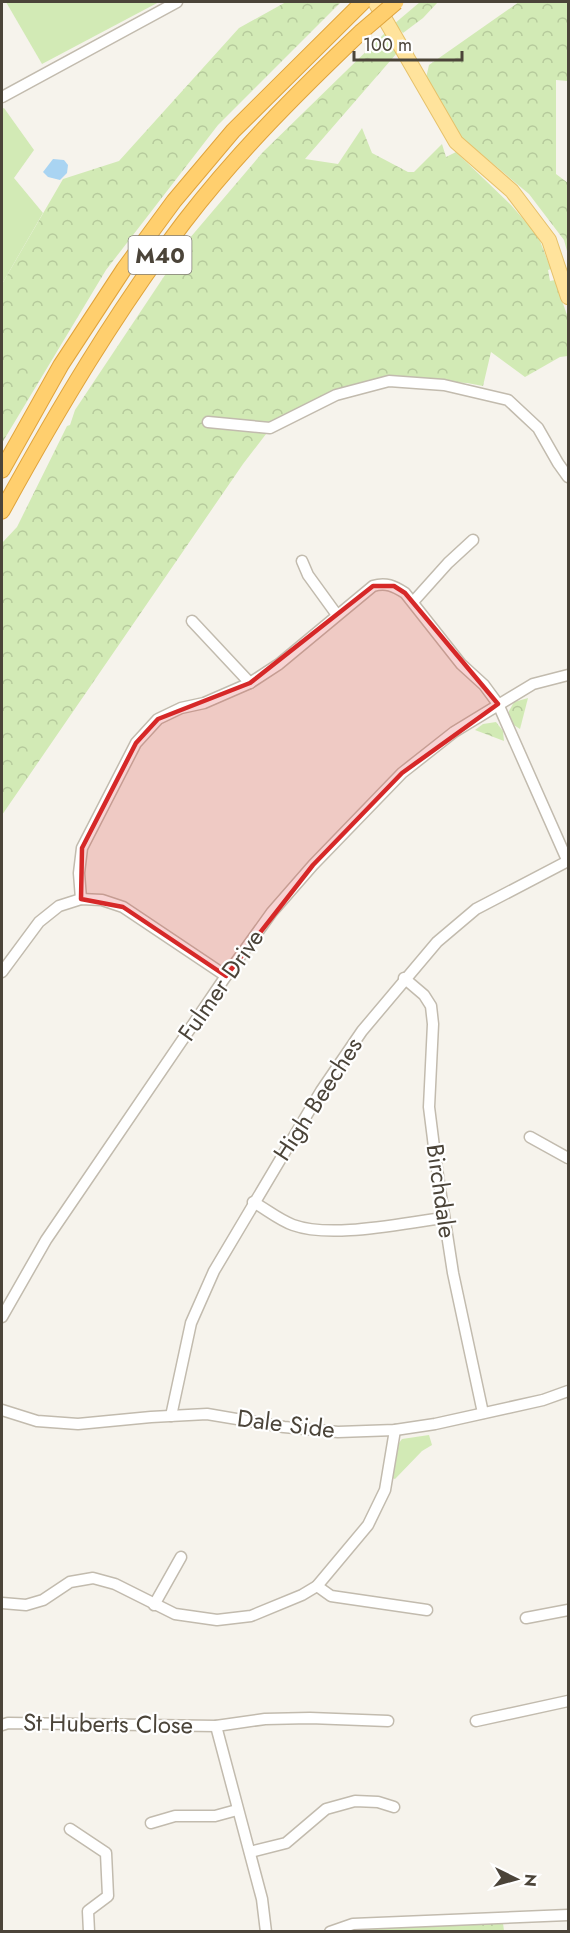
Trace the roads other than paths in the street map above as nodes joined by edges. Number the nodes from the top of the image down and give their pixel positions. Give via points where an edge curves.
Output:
1 (177, 2) edge
2 (363, 2) edge
3 (375, 2) edge
4 (396, 2) edge
5 (2, 97) edge
6 (568, 297) edge
7 (208, 422) dead end
8 (2, 470) edge
9 (568, 477) edge
10 (2, 511) edge
11 (473, 540) dead end
12 (302, 561) dead end
13 (413, 602) junction
14 (337, 615) junction
15 (192, 621) dead end
16 (568, 675) edge
17 (249, 683) junction
18 (498, 704) junction
19 (568, 862) edge
20 (81, 899) junction
21 (2, 972) edge
22 (226, 976) junction
23 (404, 978) junction
24 (530, 1137) dead end
25 (568, 1158) edge
26 (253, 1202) junction
27 (444, 1218) junction
28 (2, 1317) edge
29 (568, 1391) edge
30 (2, 1410) edge
31 (483, 1413) junction
32 (171, 1416) junction
33 (395, 1430) junction
34 (181, 1557) dead end
35 (317, 1586) junction
36 (154, 1605) junction
37 (3, 1607) edge
38 (427, 1610) dead end
39 (568, 1610) edge
40 (526, 1618) dead end
41 (568, 1701) edge
42 (388, 1720) dead end
43 (476, 1721) dead end
44 (2, 1725) edge
45 (216, 1726) junction
46 (394, 1807) dead end
47 (237, 1810) junction
48 (151, 1823) dead end
49 (70, 1829) dead end
50 (250, 1852) junction
51 (568, 1914) edge
52 (89, 1932) edge
53 (266, 1932) edge
54 (330, 1932) edge

1 - 5 street
2 - 8 highway, M40 via 233,131 174,201 61,365
3 - 6 main road via 456,142 512,190 549,240
4 - 10 highway, M40, bridge via 277,114 185,221 95,350
7 - 9 street via 270,428 336,395 389,381 444,385 508,400 538,428
11 - 13 street
12 - 14 street
13 - 14 street via 394,586 382,583
13 - 18 street
14 - 17 street via 279,664
15 - 17 street
16 - 18 street, Fulmer Drive via 533,684
17 - 20 street via 158,719 136,743 82,848
18 - 19 street
18 - 22 street, Fulmer Drive via 454,732 402,774 272,912
19 - 23 street, High Beeches via 476,909 437,942
20 - 21 street via 59,906 39,922
20 - 22 street via 123,907
22 - 28 street, Fulmer Drive via 46,1240
23 - 26 street, High Beeches via 321,1091
23 - 27 street, Birchdale via 431,1006 429,1107
24 - 25 street
26 - 27 street via 292,1225 314,1230
26 - 32 street, High Beeches via 214,1271 191,1323
27 - 31 street, Birchdale
29 - 31 street, Dale Side
30 - 32 street, Dale Side via 37,1421 78,1424
31 - 33 street, Dale Side
32 - 33 street, Dale Side via 207,1414 338,1432
33 - 35 street via 385,1490 368,1525
34 - 36 street
35 - 36 street via 251,1616 217,1620 175,1614
35 - 38 street via 331,1596
36 - 37 street via 115,1584 93,1578 70,1582 35,1603
39 - 40 street
41 - 43 street
42 - 45 street, St Huberts Close via 265,1719
44 - 45 street, St Huberts Close
45 - 47 street, St Huberts Close
46 - 50 street via 355,1801 326,1809 286,1844
47 - 48 street via 215,1816 176,1816
47 - 50 street, St Huberts Close
49 - 52 street via 106,1853 108,1896 88,1911
50 - 53 street, St Huberts Close
51 - 54 street via 353,1924

